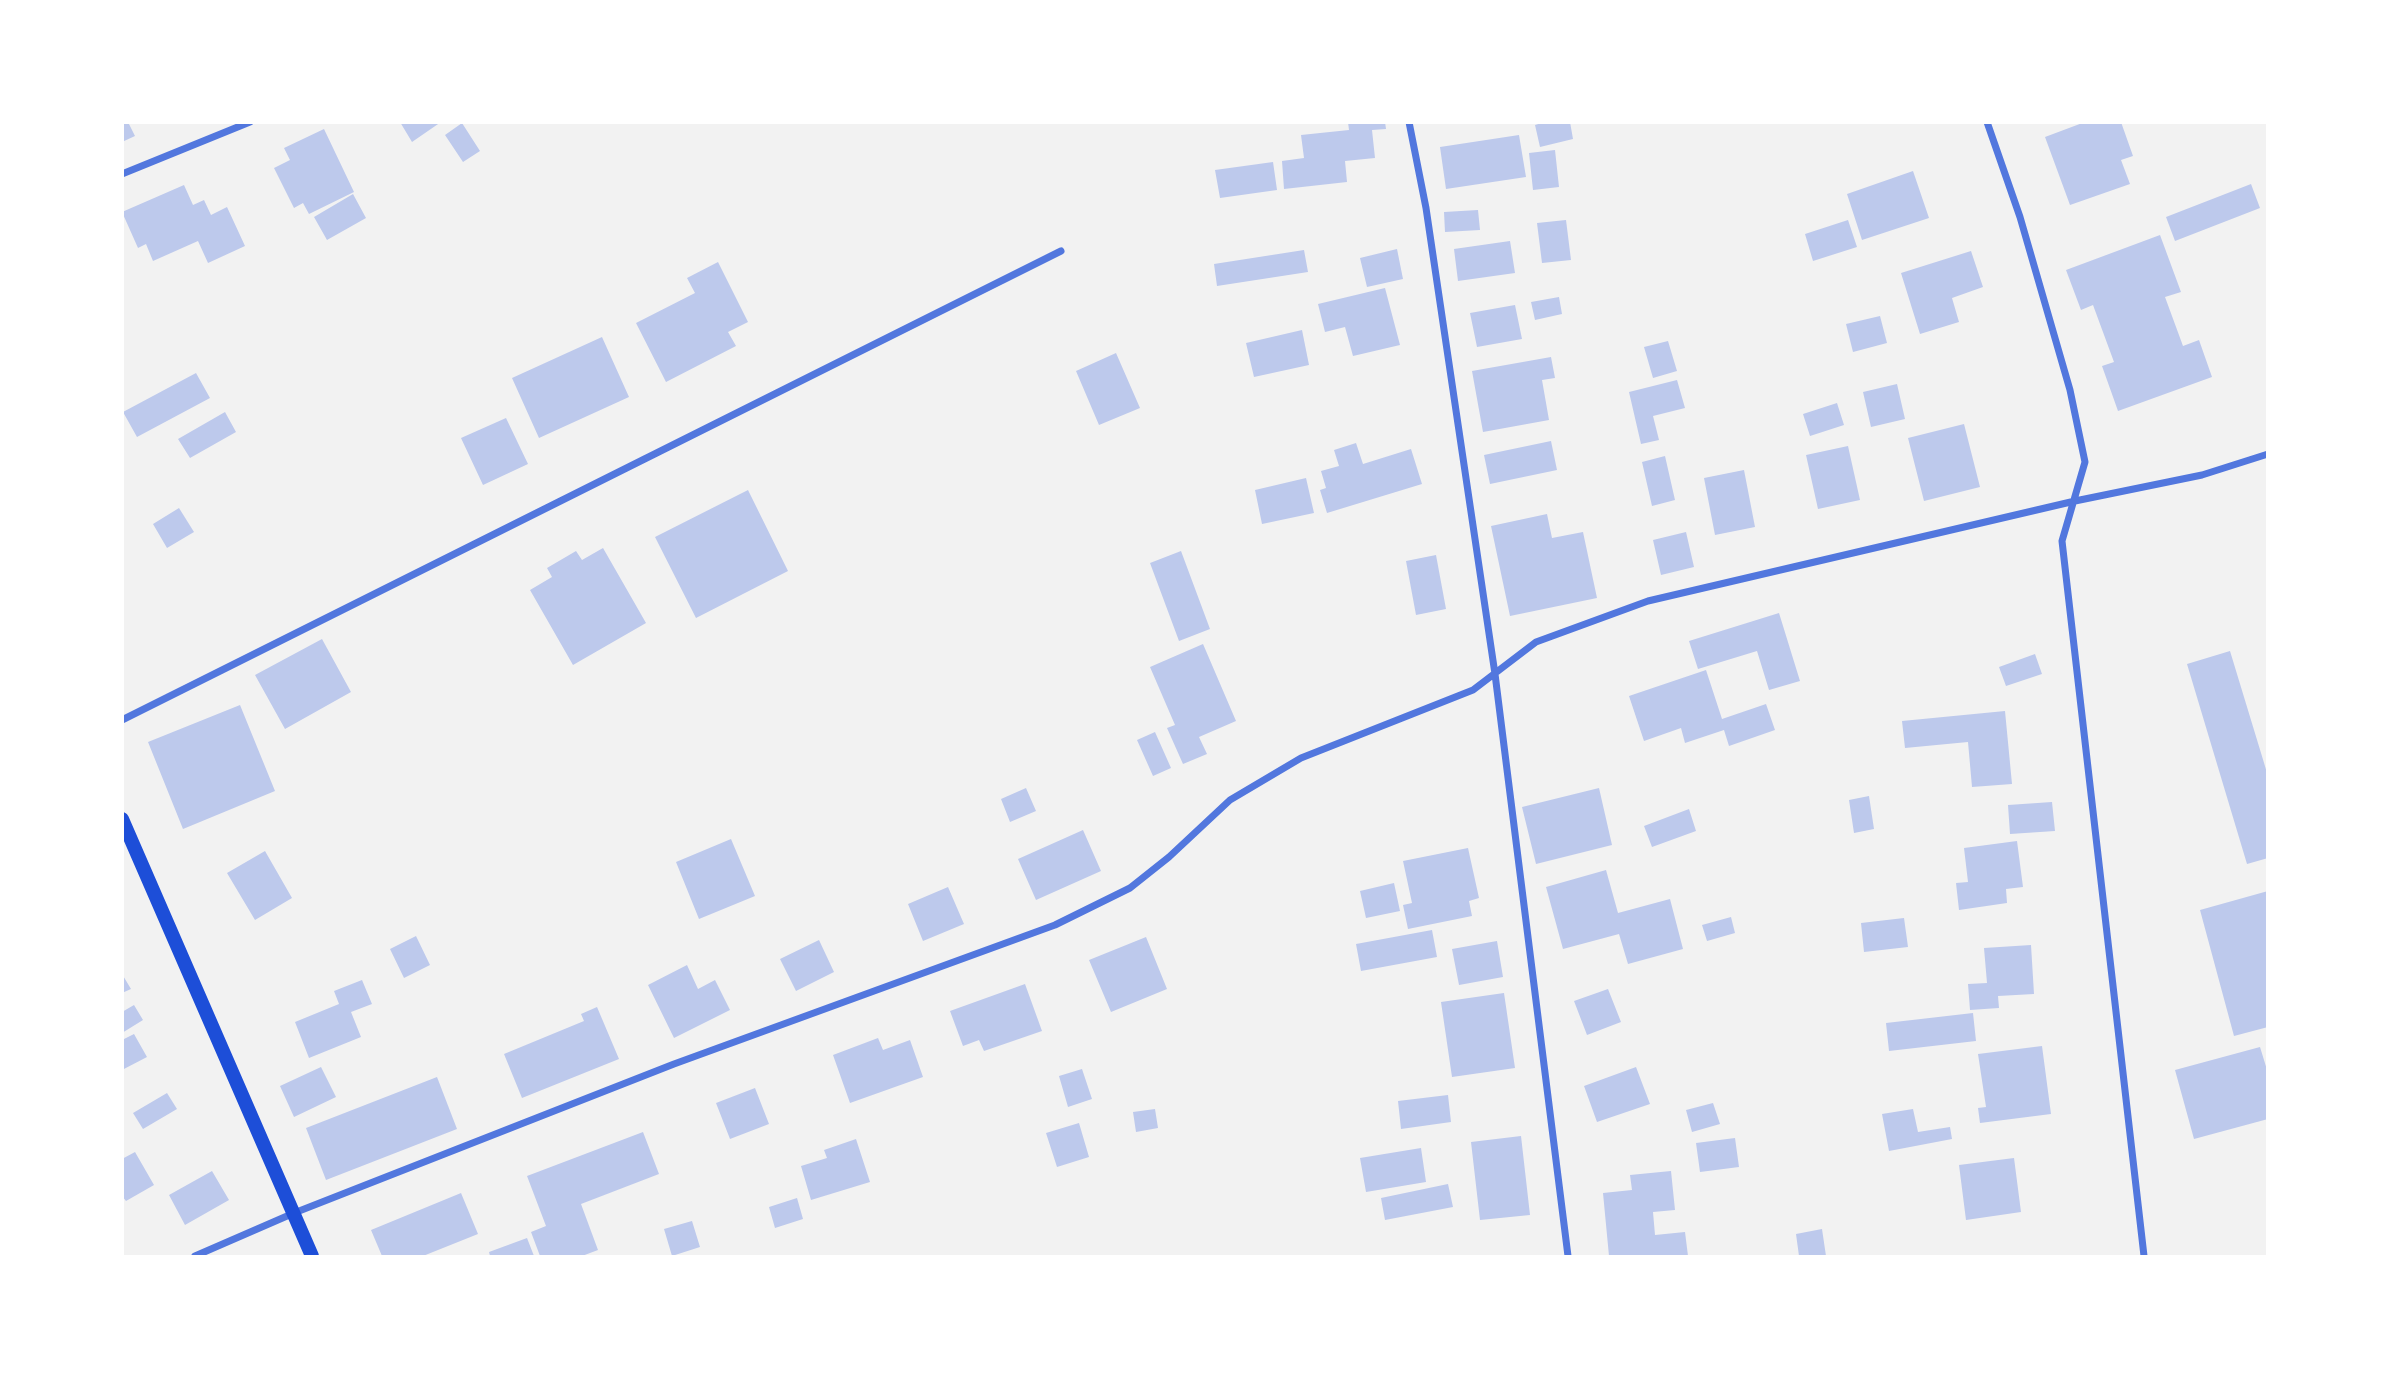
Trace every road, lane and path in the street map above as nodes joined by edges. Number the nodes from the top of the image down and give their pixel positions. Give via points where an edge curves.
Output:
1 (250, 122) edge
2 (1409, 122) edge
3 (1987, 122) edge
4 (122, 174) edge
5 (1061, 251) dead end
6 (2267, 454) edge
7 (2076, 500) junction
8 (1495, 674) junction
9 (122, 720) edge
10 (122, 819) edge
11 (294, 1213) junction
12 (195, 1256) edge
13 (312, 1256) edge
14 (1568, 1256) edge
15 (2144, 1256) edge

1 - 4 street
2 - 8 street via 1426,208
3 - 7 street via 2070,390 2085,462
5 - 9 street
6 - 7 street via 2202,475
7 - 8 street via 1648,601 1536,642
7 - 15 street via 2062,541
8 - 11 street via 1473,690 1301,758 1230,800 1130,888 1055,925 674,1064
8 - 14 street
10 - 11 main road
11 - 12 street
11 - 13 main road

